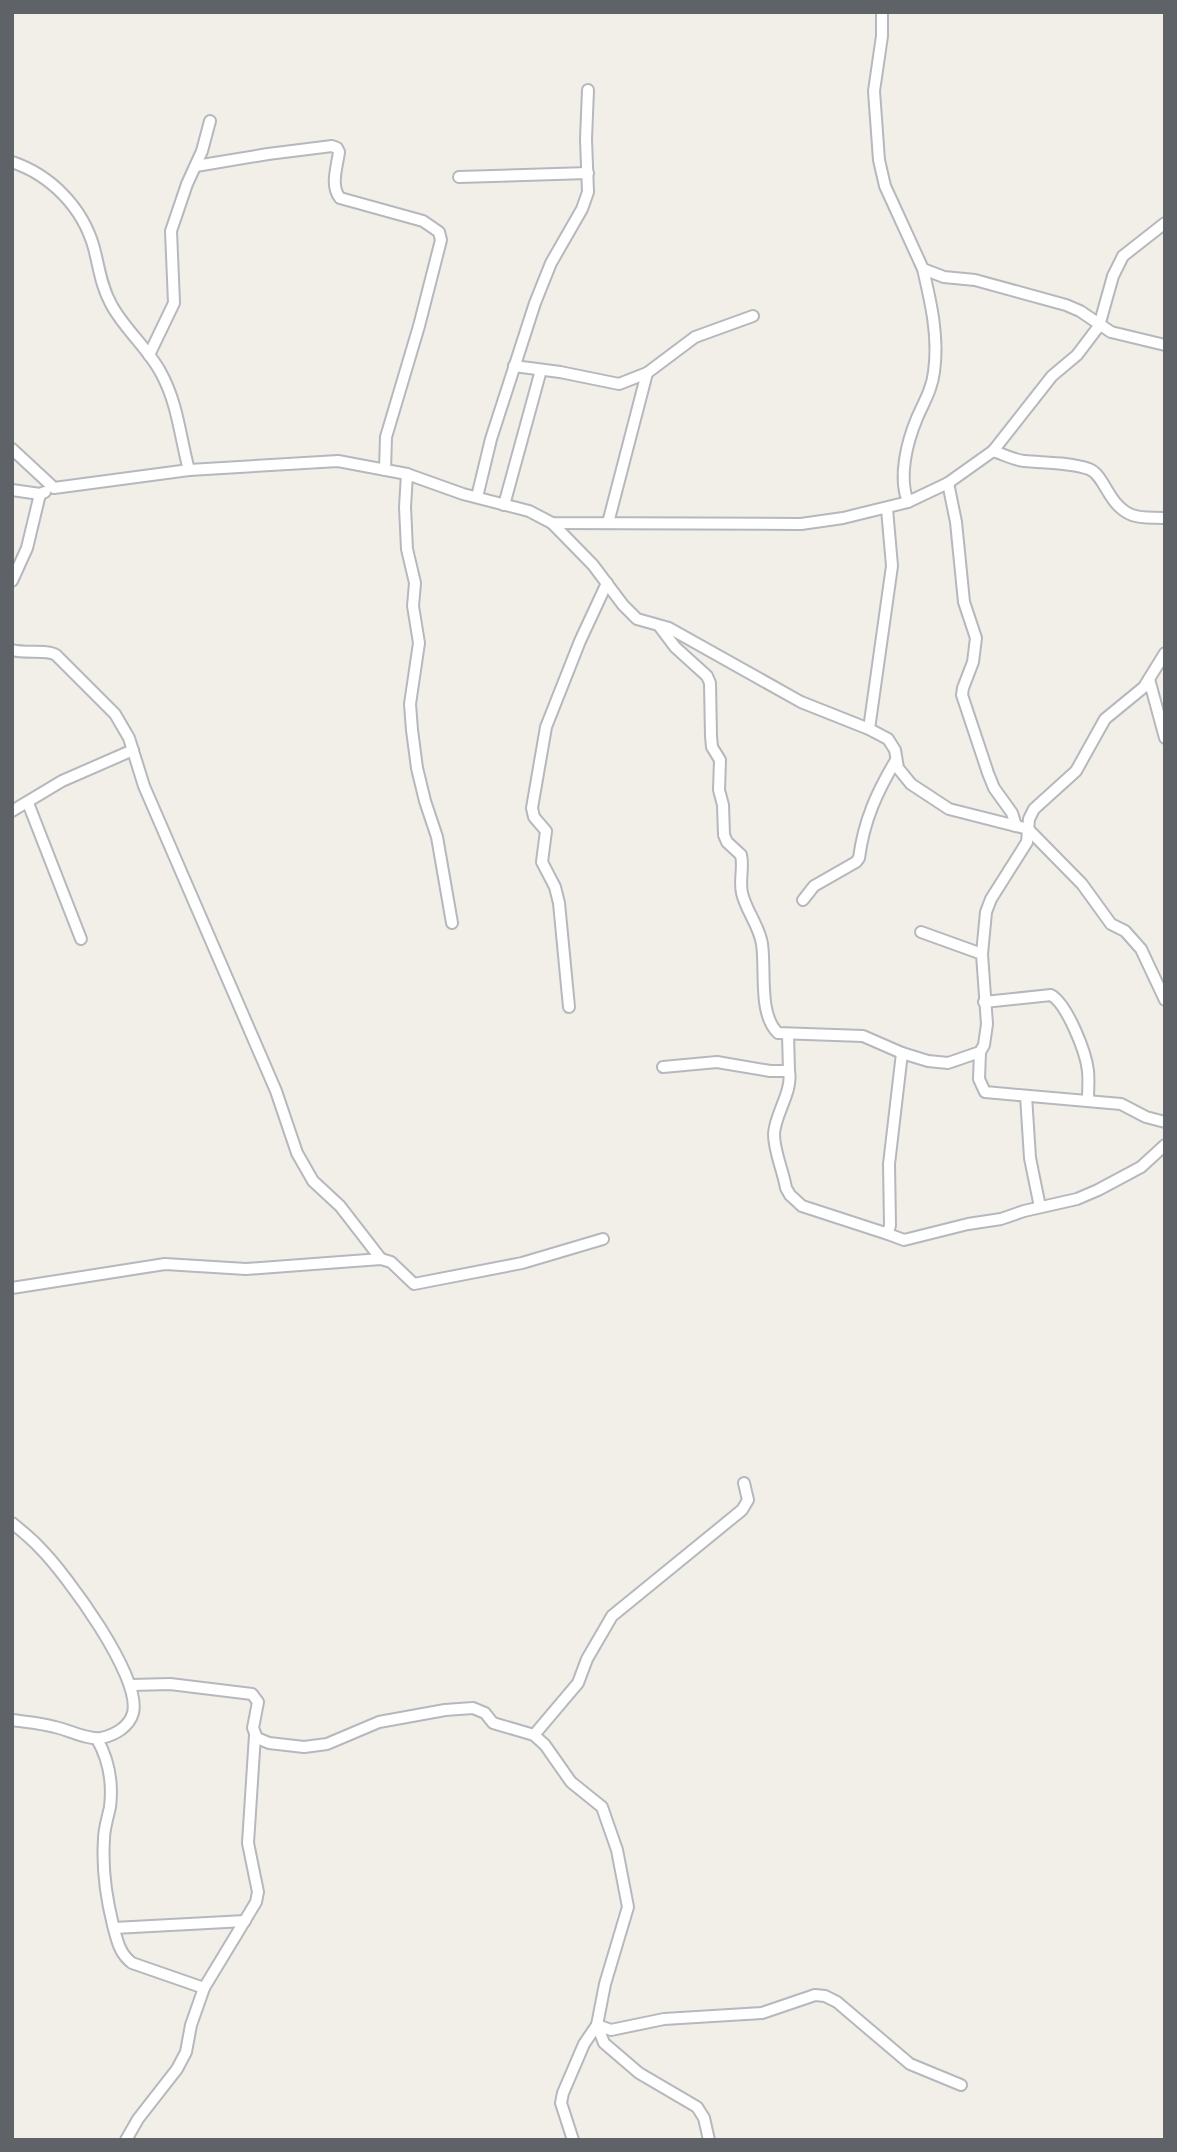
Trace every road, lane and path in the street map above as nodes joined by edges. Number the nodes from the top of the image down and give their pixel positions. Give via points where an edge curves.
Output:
1 (882, 12) edge
2 (588, 90) dead end
3 (210, 121) dead end
4 (12, 162) edge
5 (196, 166) junction
6 (588, 173) junction
7 (459, 177) dead end
8 (1165, 223) edge
9 (923, 269) junction
10 (753, 316) dead end
11 (1099, 326) junction
12 (1165, 345) edge
13 (149, 355) junction
14 (514, 366) junction
15 (541, 370) junction
16 (647, 373) junction
17 (12, 449) edge
18 (993, 451) junction
19 (188, 470) junction
20 (385, 470) junction
21 (407, 474) junction
22 (948, 483) junction
23 (54, 488) junction
24 (12, 490) edge
25 (40, 494) junction
26 (477, 497) junction
27 (908, 502) junction
28 (504, 506) junction
29 (887, 509) junction
30 (1165, 518) edge
31 (552, 523) junction
32 (608, 523) junction
33 (12, 581) edge
34 (607, 583) junction
35 (660, 626) junction
36 (12, 650) edge
37 (1165, 653) edge
38 (1149, 679) junction
39 (869, 729) junction
40 (1165, 738) edge
41 (133, 750) junction
42 (896, 760) junction
43 (27, 803) junction
44 (12, 811) edge
45 (1016, 826) junction
46 (1028, 829) junction
47 (803, 900) dead end
48 (452, 923) dead end
49 (921, 932) dead end
50 (81, 939) dead end
51 (982, 954) junction
52 (1165, 1000) edge
53 (984, 1002) junction
54 (569, 1007) dead end
55 (788, 1034) junction
56 (980, 1052) junction
57 (902, 1053) junction
58 (663, 1067) dead end
59 (789, 1071) junction
60 (1026, 1096) junction
61 (1088, 1099) junction
62 (1165, 1122) edge
63 (1165, 1145) edge
64 (1040, 1207) junction
65 (888, 1234) junction
66 (603, 1239) dead end
67 (381, 1258) junction
68 (12, 1288) edge
69 (744, 1483) dead end
70 (12, 1523) edge
71 (131, 1685) junction
72 (12, 1720) edge
73 (118, 1731) junction
74 (255, 1735) junction
75 (534, 1735) junction
76 (97, 1739) junction
77 (106, 1755) junction
78 (245, 1921) junction
79 (114, 1928) junction
80 (204, 1988) junction
81 (597, 2025) junction
82 (961, 2085) dead end
83 (126, 2140) edge
84 (573, 2140) edge
85 (709, 2140) edge

1 - 9 street via 874,91 879,160 885,186
2 - 6 street
3 - 5 street
4 - 13 street via 42,176 76,209 94,246 112,307
5 - 13 street via 171,231 174,303
5 - 20 street via 332,146 339,152 334,186 340,198 422,221 439,232 441,240 419,326 386,437
6 - 7 street
6 - 14 street via 582,209 551,263
8 - 11 street via 1124,256 1113,276
9 - 11 street via 1066,305
9 - 27 street via 936,346 929,397 912,433 905,469 903,489
10 - 16 street via 695,337
11 - 12 street
11 - 18 street via 1077,355 1052,376
13 - 19 street via 178,415
14 - 15 street
14 - 26 street
15 - 16 street via 619,384
15 - 28 street
16 - 32 street
17 - 23 street
18 - 22 street
18 - 30 street via 1021,461 1088,469 1127,512
19 - 20 street via 338,461
19 - 23 street
20 - 21 street
21 - 26 street
21 - 48 street via 407,549 415,583 413,606 419,643 410,704 412,730
22 - 27 street
22 - 45 street via 964,602 976,638 962,695 994,788
23 - 25 street
24 - 25 street
25 - 33 street via 27,548
26 - 28 street
27 - 29 street
28 - 31 street via 529,511
29 - 32 street via 801,524
29 - 39 street via 892,566
31 - 32 street
31 - 34 street
34 - 35 street via 637,619
34 - 54 street via 546,727 533,794 534,817 546,831 542,862 559,903
35 - 39 street via 801,702
35 - 55 street via 710,683 712,747 720,760 724,835 740,855 741,892 759,929 766,1013 772,1028
36 - 41 street via 56,655 115,714
37 - 38 street
38 - 40 street
38 - 46 street via 1105,719 1076,771 1034,809
39 - 42 street via 893,744
41 - 43 street via 62,781
41 - 67 street via 144,786 276,1091 297,1153 313,1181 340,1206
42 - 45 street via 911,784 948,809
42 - 47 street via 867,816 859,858 814,886
43 - 44 street
43 - 50 street
45 - 46 street
46 - 51 street via 1027,842 986,912
46 - 52 street via 1082,884 1111,924 1141,949
49 - 51 street
51 - 53 street
53 - 56 street via 987,1024
53 - 61 street via 1051,995 1059,1000 1088,1068
55 - 57 street via 863,1036
55 - 59 street
56 - 57 street via 948,1063
56 - 60 street via 979,1079 985,1092
57 - 65 street via 889,1164
58 - 59 street via 717,1062
59 - 65 street via 774,1134 790,1195 802,1206
60 - 61 street
60 - 64 street via 1030,1158
61 - 62 street via 1121,1104
63 - 64 street via 1141,1167 1098,1191
64 - 65 street via 904,1240
66 - 67 street via 522,1263 414,1284
67 - 68 street via 246,1269 165,1264
69 - 75 street via 748,1500 742,1510 612,1616 578,1683
70 - 71 street via 40,1548 83,1601
71 - 73 street via 133,1714
71 - 74 street via 170,1684 252,1694 258,1702
72 - 76 street
73 - 76 street
73 - 77 street
74 - 75 street via 269,1743 304,1747 327,1744 379,1722 473,1708 493,1723
74 - 78 street via 248,1843 258,1892
75 - 81 street via 571,1782 603,1807 617,1850 628,1907
76 - 77 street
77 - 79 street via 111,1798 104,1838 105,1894
78 - 79 street
78 - 80 street
79 - 80 street via 123,1956 132,1963
80 - 83 street via 186,2052
81 - 82 street via 611,2031 664,2019 762,2013 825,1996 910,2064
81 - 84 street via 561,2102
81 - 85 street via 604,2043 639,2073 697,2107

